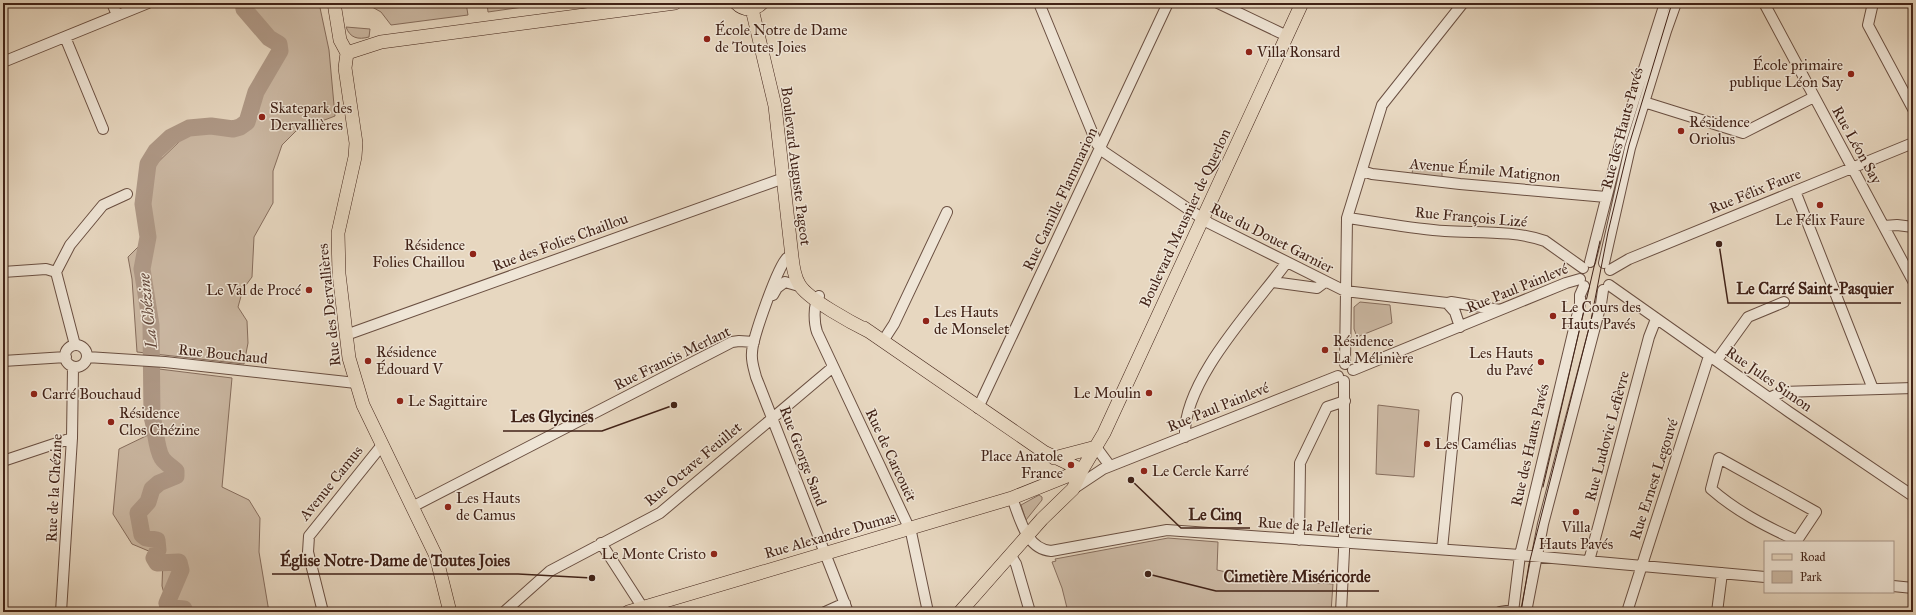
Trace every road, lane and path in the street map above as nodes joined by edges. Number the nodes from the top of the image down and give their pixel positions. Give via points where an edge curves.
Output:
1 (112, 3) edge
2 (148, 3) edge
3 (334, 3) edge
4 (674, 3) edge
5 (736, 3) edge
6 (1039, 3) edge
7 (1168, 3) edge
8 (1218, 3) edge
9 (1302, 3) edge
10 (1463, 3) edge
11 (1664, 3) edge
12 (1676, 3) edge
13 (1764, 3) edge
14 (1873, 3) edge
15 (639, 5) edge
16 (757, 6) edge
17 (117, 15) junction
18 (1287, 36) junction
19 (65, 37) junction
20 (347, 53) junction
21 (3, 62) edge
22 (1814, 98) junction
23 (1644, 102) junction
24 (1913, 109) edge
25 (103, 129) dead end
26 (1913, 143) edge
27 (1100, 148) junction
28 (1852, 168) junction
29 (1362, 171) junction
30 (784, 178) junction
31 (1795, 191) junction
32 (127, 194) dead end
33 (1606, 197) junction
34 (947, 212) dead end
35 (1347, 218) junction
36 (1202, 219) junction
37 (1884, 226) junction
38 (1913, 227) edge
39 (792, 257) junction
40 (1287, 262) junction
41 (1586, 265) junction
42 (1607, 267) junction
43 (3, 272) edge
44 (56, 272) junction
45 (1913, 281) edge
46 (795, 282) junction
47 (1273, 282) junction
48 (1325, 282) junction
49 (1582, 283) junction
50 (1606, 287) junction
51 (1345, 291) junction
52 (822, 300) junction
53 (1784, 302) dead end
54 (1447, 303) junction
55 (766, 309) junction
56 (1500, 310) junction
57 (1656, 319) junction
58 (1460, 327) junction
59 (346, 335) junction
60 (883, 341) junction
61 (754, 342) junction
62 (75, 346) junction
63 (66, 357) junction
64 (87, 357) junction
65 (1713, 358) junction
66 (3, 361) edge
67 (833, 366) junction
68 (74, 367) junction
69 (1349, 367) junction
70 (1341, 379) junction
71 (356, 383) junction
72 (1913, 388) edge
73 (1873, 389) junction
74 (1457, 398) dead end
75 (1769, 398) junction
76 (1345, 401) junction
77 (978, 408) junction
78 (772, 418) junction
79 (1185, 437) junction
80 (72, 438) junction
81 (382, 445) junction
82 (1096, 447) junction
83 (1054, 458) junction
84 (3, 461) edge
85 (1106, 468) junction
86 (1082, 470) junction
87 (1060, 478) junction
88 (1073, 489) junction
89 (1913, 496) edge
90 (1012, 498) junction
91 (412, 507) junction
92 (1042, 519) junction
93 (909, 528) junction
94 (1028, 536) junction
95 (1299, 540) junction
96 (1796, 541) edge
97 (601, 543) junction
98 (1344, 543) junction
99 (1442, 550) junction
100 (825, 552) junction
101 (1520, 554) junction
102 (1011, 556) junction
103 (1534, 556) junction
104 (1589, 561) junction
105 (1642, 566) junction
106 (1722, 573) junction
107 (1764, 577) edge
108 (1894, 586) edge
109 (1913, 588) edge
110 (643, 608) junction
111 (846, 608) edge
112 (1513, 611) edge
113 (61, 612) edge
114 (323, 612) edge
115 (450, 612) edge
116 (504, 612) edge
117 (628, 612) edge
118 (825, 612) edge
119 (928, 612) edge
120 (960, 612) edge
121 (1030, 612) edge
122 (1341, 612) edge
123 (1500, 612) edge
124 (1526, 612) edge
125 (1627, 612) edge
126 (1717, 612) edge

1 - 17 street
2 - 17 street
3 - 20 main road, Rue des Dervallières via 340,40
4 - 15 main road
5 - 16 main road via 743,8
6 - 27 street
7 - 27 street, Rue Camille Flammarion
8 - 18 street
9 - 18 main road, Boulevard Meusnier de Querlon
10 - 29 street via 1382,104
11 - 33 street, Rue des Hauts Pavés
12 - 23 street, Rue des Hauts Pavés
13 - 22 street, Rue Léon Say
14 - 24 street via 1868,25
15 - 20 main road via 381,42
16 - 30 main road, Boulevard Auguste Pageot via 776,106
17 - 19 street
18 - 36 main road, Boulevard Meusnier de Querlon
19 - 21 street
19 - 25 street
20 - 59 main road, Rue des Dervallières via 345,68 356,143 338,233 339,274
22 - 23 street via 1743,134
22 - 28 street, Rue Léon Say
23 - 42 street, Rue des Hauts Pavés via 1621,186
26 - 28 street, Rue Félix Faure
27 - 36 street, Rue du Douet Garnier
27 - 77 street, Rue Camille Flammarion
28 - 31 street, Rue Félix Faure
28 - 37 street, Rue Léon Say
29 - 33 street, Avenue Émile Matignon via 1460,184
29 - 35 street
30 - 39 main road, Boulevard Auguste Pageot
30 - 59 street, Rue des Folies Chaillou
31 - 42 street, Rue Félix Faure
31 - 73 street
32 - 44 street via 103,205 70,246
33 - 41 street, Rue des Hauts Pavés
34 - 60 street via 894,324
35 - 41 street, Rue François Lizé via 1442,231 1508,234 1538,239
35 - 51 street
36 - 40 street, Rue du Douet Garnier
36 - 82 main road, Boulevard Meusnier de Querlon
37 - 38 street
37 - 45 street, Rue Léon Say
39 - 46 main road, Boulevard Auguste Pageot
39 - 55 street, Rue George Sand via 784,261 780,267
40 - 47 street
40 - 48 street, Rue du Douet Garnier
41 - 42 street via 1598,261
41 - 49 street
42 - 50 street via 1611,276
43 - 44 street via 46,269
44 - 62 street
46 - 52 main road
46 - 55 street, Rue George Sand via 785,282 777,288
47 - 48 street via 1317,288
47 - 79 street via 1204,374 1184,422
48 - 51 street, Rue du Douet Garnier
49 - 50 street via 1593,291
49 - 56 street, Rue Paul Painlevé
49 - 101 street, Rue des Hauts Pavés via 1580,304
50 - 57 street, Rue Jules Simon
50 - 103 street, Rue des Hauts Pavés
51 - 54 street, Rue du Douet Garnier
51 - 69 street
52 - 60 main road
52 - 67 street, Rue de Carcouët via 815,315 815,325
53 - 65 street, Rue Ernest Legouvé via 1748,317
54 - 56 street, Rue du Douet Garnier
54 - 58 street via 1455,312
55 - 61 street, Rue George Sand
56 - 58 street, Rue Paul Painlevé
57 - 65 street, Rue Jules Simon
57 - 104 street, Rue Ludovic Lefièvre
58 - 69 street, Rue Paul Painlevé
59 - 71 main road, Rue des Dervallières
60 - 77 main road
61 - 78 street, Rue George Sand via 754,368
61 - 91 street, Rue Francis Merlant via 732,342
62 - 63 street via 68,350
62 - 64 street via 83,348
63 - 66 street
63 - 68 street via 68,364
64 - 68 street via 82,365
64 - 71 street, Rue Bouchaud via 147,360
65 - 75 street, Rue Jules Simon
65 - 105 street, Rue Ernest Legouvé
67 - 78 street, Rue Octave Feuillet
67 - 93 street, Rue de Carcouët
68 - 80 street, Rue de la Chézine
69 - 70 street via 1338,370
69 - 70 street via 1353,377 1349,380
70 - 76 street
70 - 79 street, Rue Paul Painlevé
71 - 81 main road, Rue des Dervallières
72 - 73 street
73 - 75 street via 1782,392
74 - 99 street
75 - 89 street, Rue Jules Simon
76 - 95 street via 1327,407 1300,463
76 - 98 street
77 - 83 main road
78 - 97 street, Rue Octave Feuillet via 660,513
78 - 100 street, Rue George Sand
79 - 85 street, Rue Paul Painlevé
80 - 84 street
80 - 113 street, Rue de la Chézine
81 - 91 main road, Rue des Dervallières
81 - 114 street, Avenue Camus via 309,536 308,552
82 - 83 main road
82 - 85 street
82 - 86 main road
83 - 86 main road
83 - 87 main road
85 - 86 street
85 - 88 street
86 - 87 main road
86 - 88 main road
87 - 90 main road, Rue Alexandre Dumas
87 - 92 main road via 1056,496
88 - 92 main road
90 - 93 main road, Rue Alexandre Dumas
90 - 94 street, Rue de la Pelleterie
91 - 115 main road, Rue des Dervallières via 436,556
92 - 94 main road
93 - 100 main road, Rue Alexandre Dumas
93 - 119 street, Rue de Carcouët
94 - 95 street, Rue de la Pelleterie via 1039,548 1051,551 1167,530
94 - 102 main road
95 - 98 street, Rue de la Pelleterie
96 - 96 street via 1763,525 1711,489 1719,458 1816,512
97 - 110 street
97 - 116 street, Rue Octave Feuillet via 546,574
98 - 99 street, Rue de la Pelleterie
98 - 122 street
99 - 101 street, Rue de la Pelleterie
100 - 110 main road, Rue Alexandre Dumas
100 - 111 street, Rue George Sand
101 - 103 street, Rue de la Pelleterie
101 - 112 street, Rue des Hauts Pavés
102 - 120 main road
102 - 121 street via 1016,564
103 - 104 street, Rue de la Pelleterie
103 - 124 street, Rue des Hauts Pavés
104 - 105 street, Rue de la Pelleterie
105 - 106 street, Rue de la Pelleterie
105 - 125 street, Rue Ernest Legouvé
106 - 107 street, Rue de la Pelleterie
106 - 126 street
108 - 109 street
110 - 117 main road, Rue Alexandre Dumas
111 - 118 street
112 - 123 street

